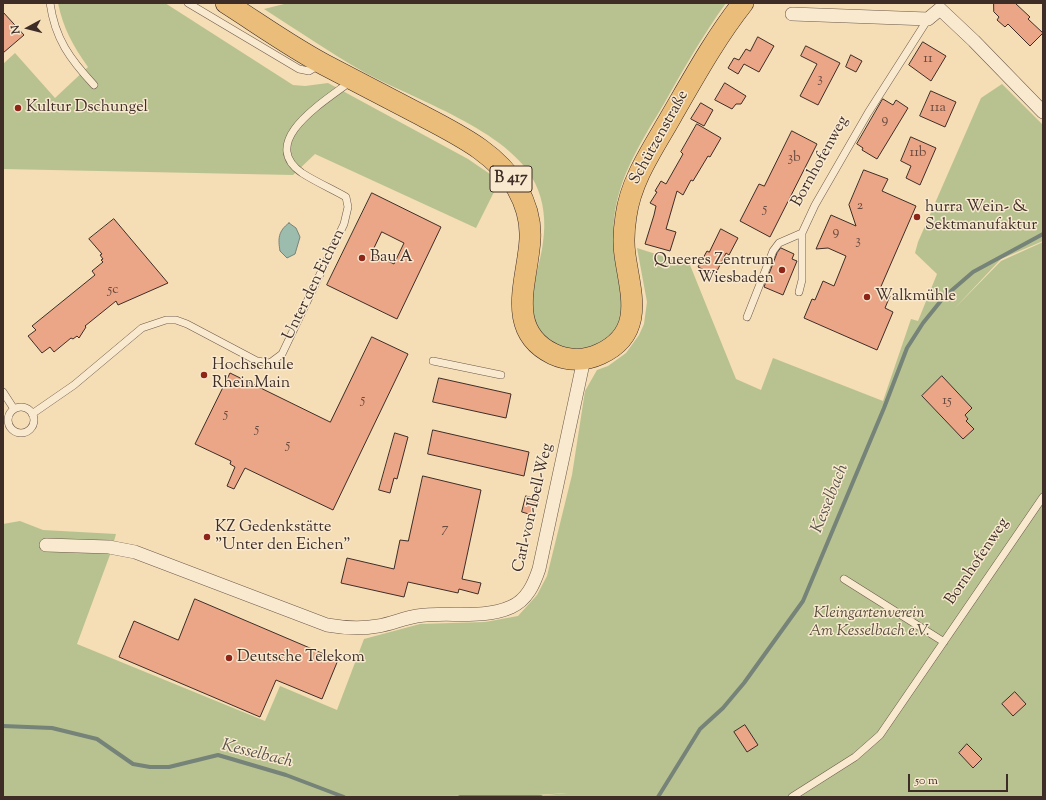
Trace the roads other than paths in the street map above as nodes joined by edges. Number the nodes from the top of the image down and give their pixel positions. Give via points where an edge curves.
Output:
1 (50, 3) edge
2 (188, 3) edge
3 (226, 3) edge
4 (743, 3) edge
5 (943, 6) edge
6 (792, 14) dead end
7 (928, 19) junction
8 (322, 64) junction
9 (352, 80) junction
10 (94, 85) dead end
11 (1043, 112) edge
12 (802, 233) junction
13 (799, 292) dead end
14 (747, 317) dead end
15 (584, 359) junction
16 (433, 361) dead end
17 (501, 375) dead end
18 (3, 392) edge
19 (14, 409) junction
20 (32, 414) junction
21 (6, 427) edge
22 (1043, 497) edge
23 (46, 545) dead end
24 (844, 579) dead end
25 (944, 642) junction
26 (792, 797) edge

1 - 10 lane via 54,25 66,52
2 - 8 lane via 299,69 309,71
3 - 8 main road, B 417
4 - 15 main road, Schützenstraße / B 417 via 693,78 631,191 624,242 633,302 627,329 619,340 602,354
5 - 7 street, Bornhofenweg
5 - 11 street, Bornhofenweg
6 - 7 street
7 - 12 lane, Bornhofenweg via 871,107 815,205
8 - 9 main road, B 417
9 - 15 main road, B 417 via 467,140 499,164 509,176 523,201 529,228 529,250 521,300 526,326 536,341 550,352 566,358
9 - 20 lane, Unter den Eichen via 300,121 288,140 287,152 292,163 302,173 346,197 348,208 344,224 282,354 270,363 257,361 187,324 166,320 142,328 74,385
12 - 13 lane via 802,280
12 - 14 lane, Bornhofenweg via 779,243 773,251
15 - 23 street, Carl-von-Ibell-Weg via 539,569 533,586 511,608 487,613 416,616 379,626 344,628 326,625 135,552 109,547
16 - 17 lane
18 - 19 lane
19 - 20 lane via 22,407
19 - 21 lane
20 - 21 lane via 34,422 26,433 17,433
22 - 25 lane, Bornhofenweg
24 - 25 lane
25 - 26 lane, Bornhofenweg via 869,747

